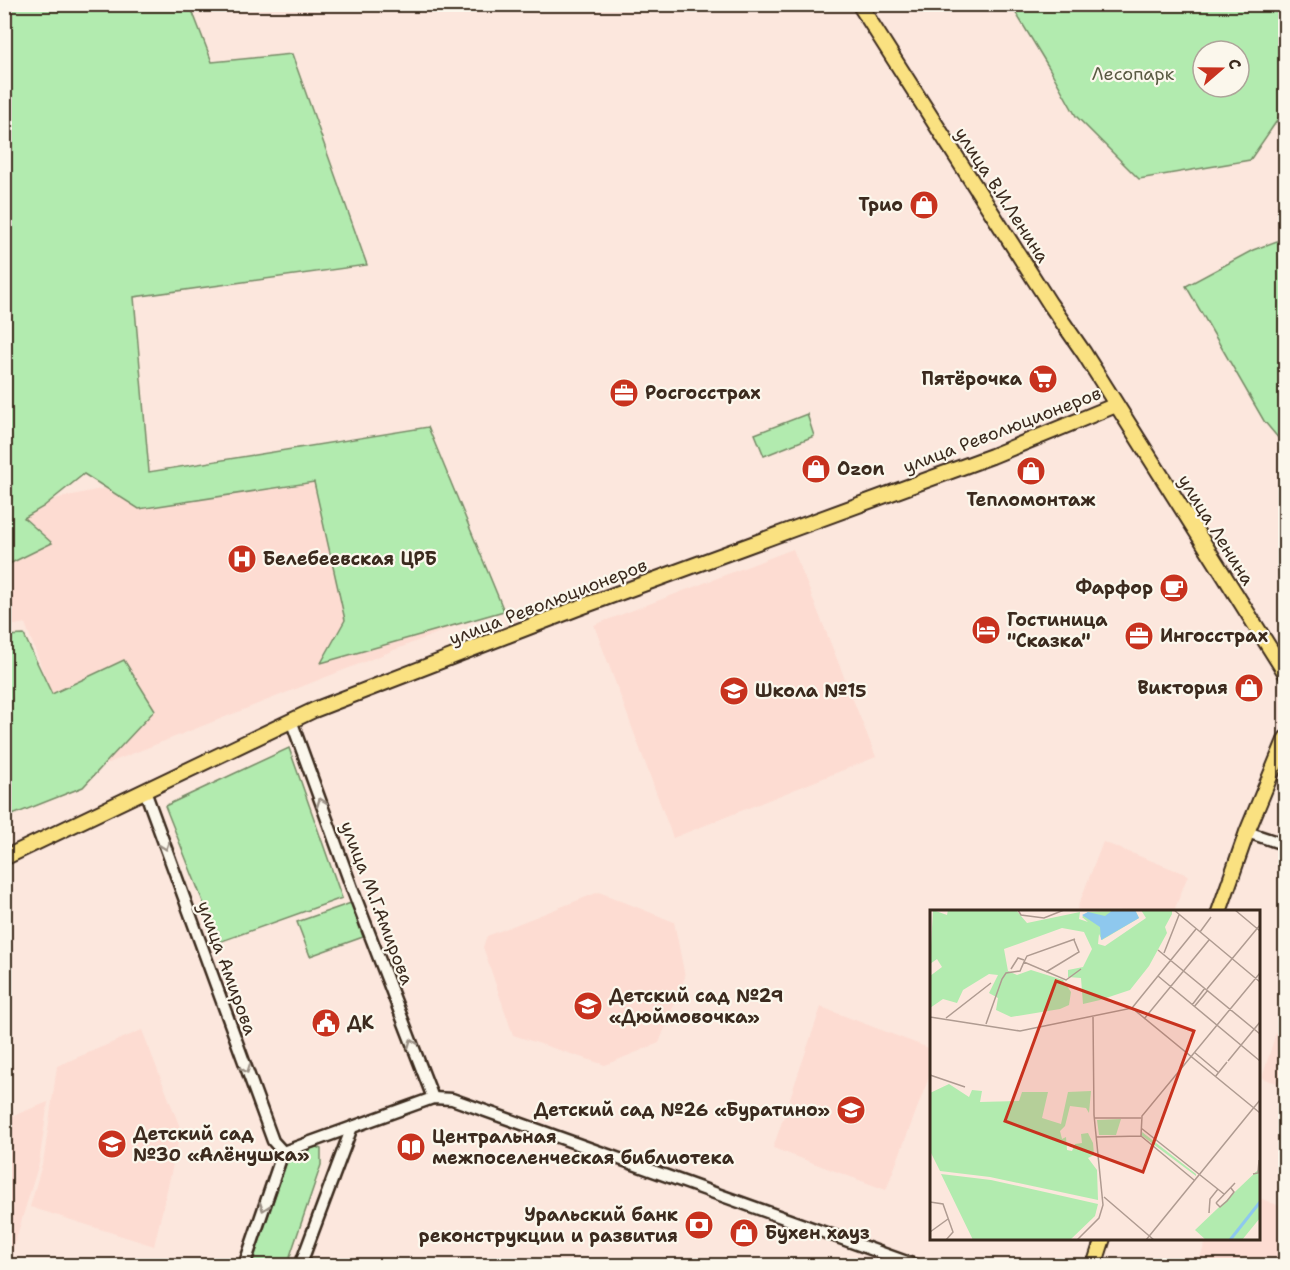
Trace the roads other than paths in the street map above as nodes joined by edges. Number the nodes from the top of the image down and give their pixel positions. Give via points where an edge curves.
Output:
1 (859, 4) edge
2 (1116, 405) junction
3 (1286, 674) edge
4 (291, 720) junction
5 (1286, 738) edge
6 (145, 791) junction
7 (1247, 832) junction
8 (1286, 845) edge
9 (4, 858) edge
10 (1220, 910) edge
11 (433, 1098) junction
12 (352, 1127) junction
13 (284, 1152) junction
14 (1103, 1240) edge
15 (301, 1263) edge
16 (244, 1266) edge
17 (918, 1266) edge
18 (1094, 1266) edge

1 - 2 main road, улица В.И.Ленина
2 - 3 main road, улица Ленина
2 - 4 main road, улица Революционеров via 992,456 578,608
4 - 6 main road, улица Революционеров
11 -> 4 street, улица М.Г.Амирова
5 - 7 main road
6 - 9 main road, улица Революционеров
6 -> 13 street, улица Амирова via 273,1141
7 - 8 street
7 - 10 main road
11 - 12 street
11 - 17 street via 452,1099
12 - 13 street
12 - 15 street
13 -> 16 street
14 - 18 main road

